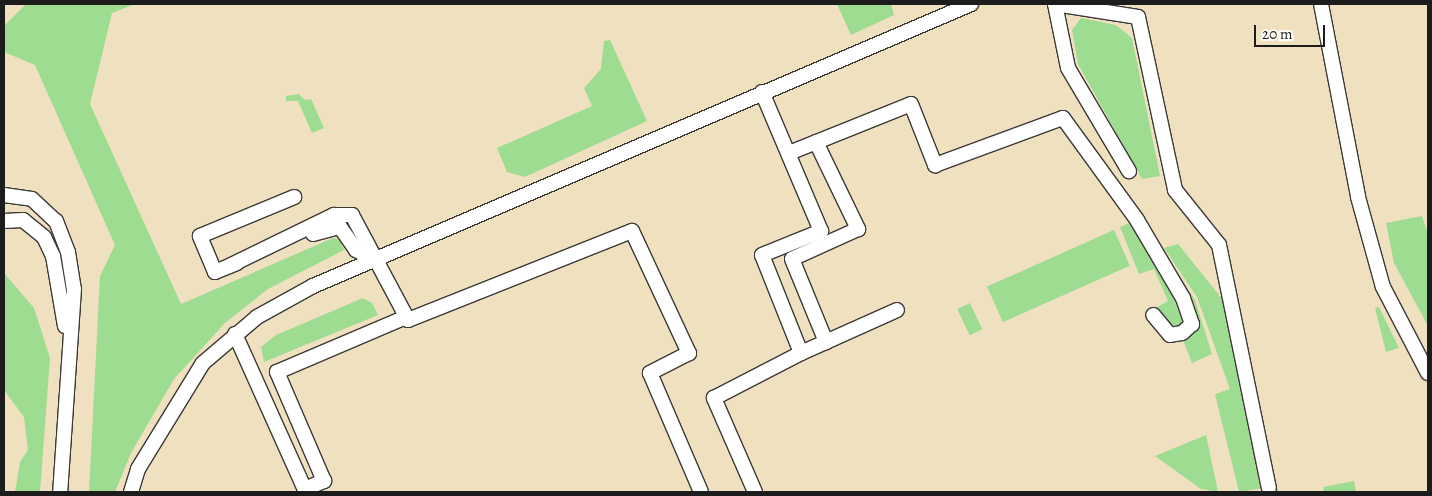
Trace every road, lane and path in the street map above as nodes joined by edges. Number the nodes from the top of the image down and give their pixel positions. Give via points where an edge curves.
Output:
1 (971, 4) edge
2 (1055, 4) edge
3 (1321, 4) edge
4 (1137, 10) edge
5 (762, 92) junction
6 (816, 142) junction
7 (789, 153) junction
8 (1129, 171) dead end
9 (4, 195) edge
10 (294, 197) dead end
11 (4, 221) edge
12 (356, 250) junction
13 (376, 260) junction
14 (229, 266) junction
15 (353, 269) junction
16 (897, 310) dead end
17 (1153, 315) dead end
18 (406, 317) junction
19 (235, 334) junction
20 (826, 342) junction
21 (68, 346) junction
22 (801, 353) junction
23 (1428, 373) edge
24 (1269, 488) dead end
25 (305, 491) edge
26 (60, 492) edge
27 (131, 492) edge
28 (701, 492) edge
29 (755, 492) edge

1 - 5 lane
2 - 4 lane
2 - 8 lane via 1068,68
3 - 23 lane via 1358,197 1383,287
4 - 24 lane via 1175,190 1219,246
5 - 7 lane
5 - 13 lane
6 - 7 lane
6 - 17 lane via 911,104 935,165 1063,118 1137,220 1183,298 1192,324 1182,333 1170,335
6 - 20 lane via 858,229 792,259
7 - 22 lane via 821,231 762,255
9 - 21 lane via 32,199 56,221 68,252 74,289
10 - 14 lane via 200,236 215,272
11 - 21 lane via 23,220 44,237 53,256
12 - 13 lane
12 - 14 lane via 347,232 332,227
12 - 15 lane
13 - 14 lane via 352,215 334,215
13 - 15 lane
13 - 18 lane
15 - 19 lane via 313,286
16 - 20 lane
18 - 25 lane via 277,372 324,481
18 - 28 lane via 632,231 689,353 650,373
19 - 25 lane
19 - 27 lane via 203,364 174,406 138,470
20 - 22 lane
21 - 26 lane
22 - 29 lane via 714,398

